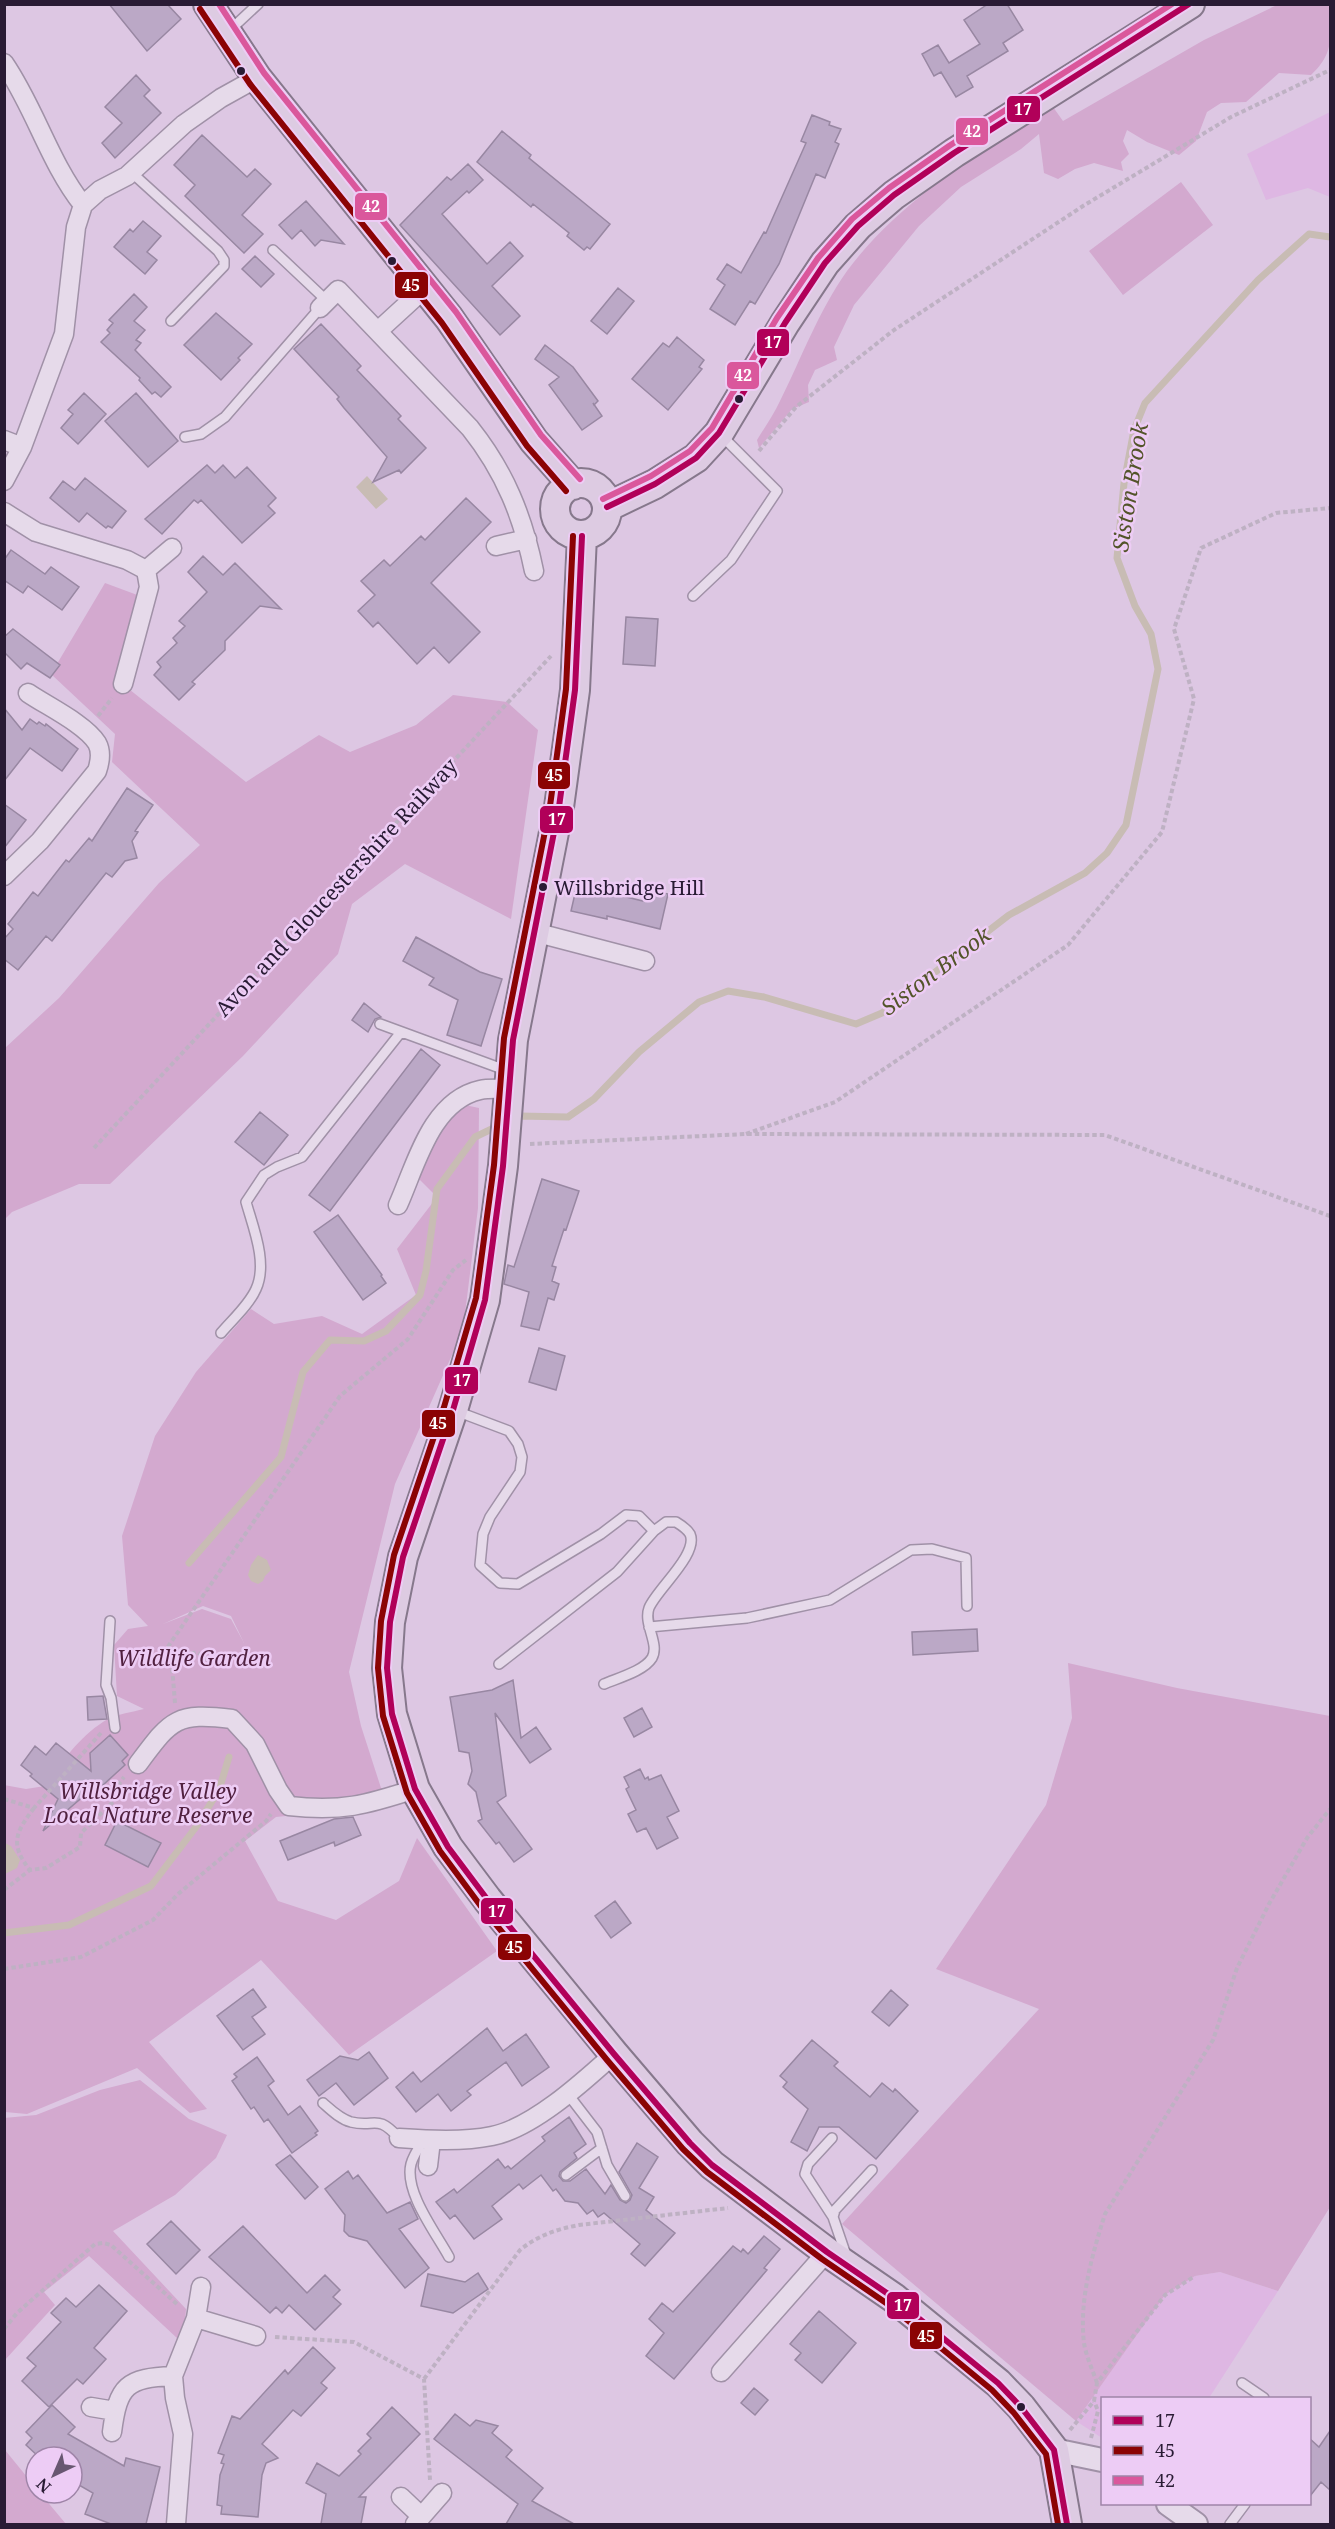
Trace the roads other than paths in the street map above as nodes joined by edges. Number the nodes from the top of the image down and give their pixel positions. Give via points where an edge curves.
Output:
1 (208, 4) edge
2 (258, 4) edge
3 (1190, 4) edge
4 (227, 33) junction
5 (4, 63) edge
6 (257, 78) junction
7 (131, 172) junction
8 (83, 205) junction
9 (273, 250) dead end
10 (424, 288) junction
11 (323, 305) junction
12 (171, 321) dead end
13 (378, 331) junction
14 (719, 434) junction
15 (185, 437) dead end
16 (4, 440) edge
17 (22, 447) junction
18 (4, 481) edge
19 (573, 485) junction
20 (607, 507) junction
21 (4, 513) edge
22 (582, 536) junction
23 (527, 538) junction
24 (496, 546) dead end
25 (172, 548) dead end
26 (146, 570) junction
27 (534, 571) dead end
28 (693, 596) dead end
29 (123, 684) road end
30 (28, 693) dead end
31 (4, 876) edge
32 (534, 932) junction
33 (645, 961) dead end
34 (380, 1024) dead end
35 (401, 1032) junction
36 (509, 1090) junction
37 (398, 1205) dead end
38 (221, 1333) dead end
39 (453, 1410) junction
40 (654, 1532) junction
41 (967, 1605) dead end
42 (111, 1621) dead end
43 (649, 1627) junction
44 (499, 1664) dead end
45 (604, 1684) dead end
46 (115, 1728) dead end
47 (138, 1764) road end
48 (415, 1789) junction
49 (614, 2054) junction
50 (567, 2093) junction
51 (323, 2103) dead end
52 (399, 2138) joint
53 (832, 2138) dead end
54 (427, 2140) junction
55 (602, 2148) junction
56 (428, 2166) dead end
57 (872, 2170) dead end
58 (566, 2175) dead end
59 (625, 2196) dead end
60 (833, 2217) junction
61 (827, 2252) junction
62 (449, 2257) dead end
63 (851, 2269) junction
64 (201, 2287) dead end
65 (196, 2318) junction
66 (256, 2336) road end
67 (721, 2372) dead end
68 (173, 2376) junction
69 (1242, 2383) dead end
70 (1263, 2397) edge
71 (91, 2407) dead end
72 (115, 2411) junction
73 (112, 2432) dead end
74 (1054, 2450) junction
75 (1094, 2458) edge
76 (439, 2496) road end
77 (401, 2497) dead end
78 (1169, 2505) edge
79 (1244, 2505) edge
80 (418, 2520) edge
81 (176, 2524) edge
82 (1067, 2524) edge
83 (1196, 2524) edge
84 (1230, 2524) edge

1 - 4 main road
2 - 4 lane
3 - 14 main road via 954,153 858,226 825,263
4 - 6 main road
5 - 8 street via 17,81 64,181
6 - 7 street via 184,124
6 - 10 main road
7 - 8 street
7 - 12 lane via 224,260 224,266
8 - 17 street via 76,227 64,334
9 - 11 lane
10 - 13 street
10 - 19 main road via 534,441
11 - 13 street via 338,290
11 - 15 lane via 225,417 201,434
13 - 23 street via 486,448 504,478
14 - 20 main road via 696,458
14 - 28 lane via 777,491 731,560
16 - 17 street
17 - 18 street
19 - 20 main road via 594,486 605,498
19 - 22 main road via 556,500 556,517 568,532
20 - 22 main road via 601,526
21 - 26 street via 36,532 127,560
22 - 32 main road via 575,690 559,807
23 - 24 street
23 - 27 street
25 - 26 street
26 - 29 street via 149,587
30 - 31 street via 86,732 98,744 100,759 98,771 40,841
32 - 33 street
32 - 36 main road via 513,1040
34 - 35 lane
35 - 36 lane
35 - 38 lane via 302,1157 264,1175 251,1193 246,1202 260,1255 260,1276 256,1290
36 - 37 street via 480,1090 454,1102 433,1125
36 - 39 main road via 485,1300
39 - 40 lane via 509,1431 522,1457 520,1473 483,1534 480,1565 500,1583 518,1584 536,1575 626,1515 639,1516
39 - 48 main road via 403,1557 390,1622 387,1668 392,1714
40 - 43 lane via 666,1522 676,1522 690,1534 691,1543 683,1561 650,1606
40 - 44 lane via 617,1572
41 - 43 lane via 966,1558 932,1549 911,1550 830,1600 747,1618
42 - 46 lane via 106,1685
43 - 45 lane via 654,1656 646,1665
47 - 48 street via 178,1719 207,1716 232,1719 255,1744 290,1806 321,1810 362,1806
48 - 49 main road via 455,1856
49 - 50 street
49 - 61 main road via 712,2165
50 - 54 street via 524,2124 493,2136
50 - 55 lane via 597,2132
51 - 52 lane via 354,2123 374,2121 388,2126
52 - 54 street
53 - 60 lane via 808,2164 805,2174
54 - 56 street
54 - 62 lane via 411,2163 409,2178 416,2199
55 - 58 lane
55 - 59 lane via 607,2166
57 - 60 lane
60 - 63 lane
61 - 63 main road
61 - 67 street
63 - 74 main road via 998,2383
64 - 65 street
65 - 66 street
65 - 68 street
68 - 72 street via 136,2381 119,2399
68 - 81 street via 183,2434
69 - 70 lane
71 - 72 street
72 - 73 street
74 - 75 street
74 - 82 main road
76 - 80 street
77 - 80 street
78 - 83 street
79 - 84 lane

